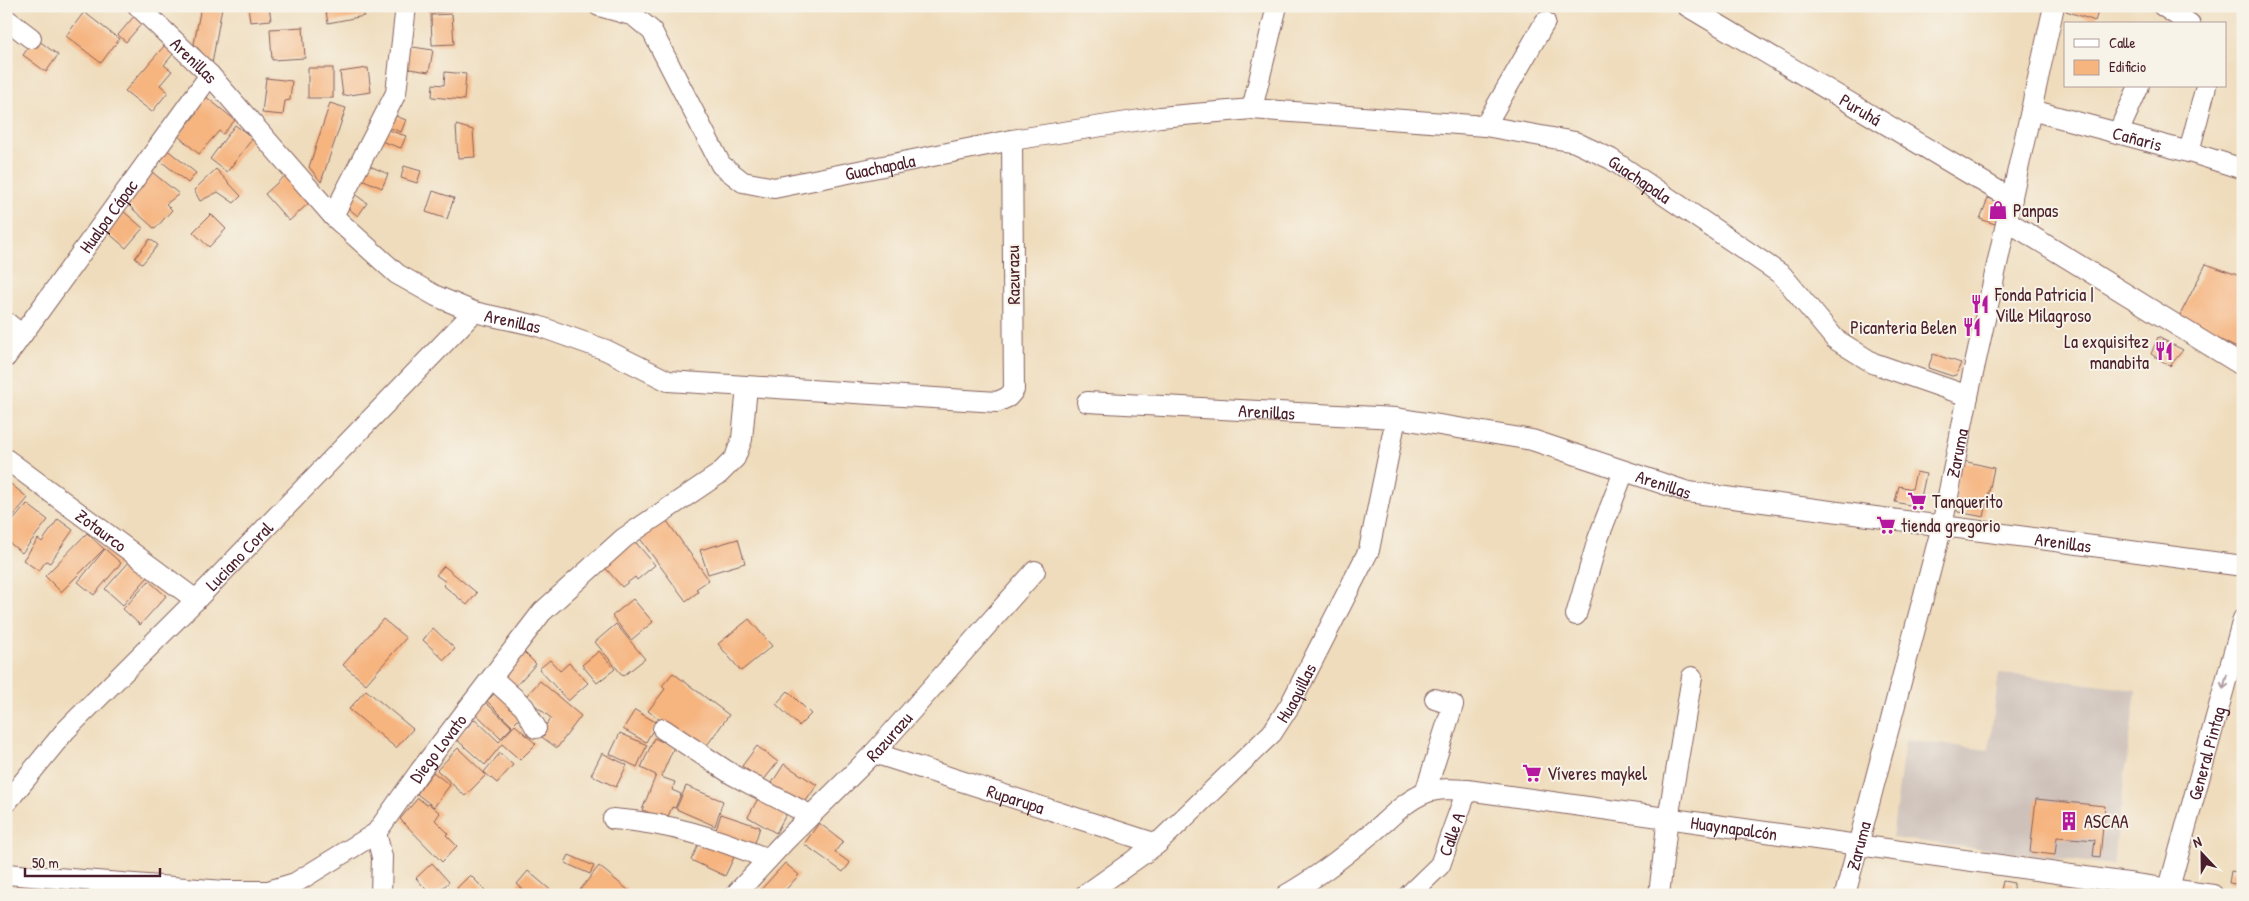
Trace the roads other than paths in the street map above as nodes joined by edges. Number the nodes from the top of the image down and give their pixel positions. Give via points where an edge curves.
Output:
1 (138, 6) edge
2 (406, 6) edge
3 (599, 6) edge
4 (1277, 6) edge
5 (1687, 6) edge
6 (2054, 6) edge
7 (1714, 13) edge
8 (2168, 14) edge
9 (6, 19) edge
10 (1545, 22) dead end
11 (2186, 22) edge
12 (31, 38) dead end
13 (210, 75) junction
14 (2138, 88) edge
15 (2205, 88) edge
16 (1252, 109) junction
17 (2031, 110) junction
18 (1485, 126) junction
19 (2118, 133) junction
20 (1012, 140) junction
21 (2189, 152) junction
22 (2243, 169) edge
23 (2012, 199) junction
24 (333, 216) junction
25 (2007, 221) junction
26 (474, 312) junction
27 (6, 322) edge
28 (22, 335) junction
29 (6, 357) edge
30 (2243, 366) edge
31 (747, 387) junction
32 (1968, 396) junction
33 (997, 402) joint
34 (1087, 402) dead end
35 (1396, 418) junction
36 (6, 459) edge
37 (1624, 471) junction
38 (1942, 526) junction
39 (2243, 566) edge
40 (1035, 571) dead end
41 (196, 600) junction
42 (1576, 615) dead end
43 (2243, 618) edge
44 (1692, 677) dead end
45 (492, 678) junction
46 (1435, 699) dead end
47 (536, 728) dead end
48 (663, 729) dead end
49 (874, 753) junction
50 (1467, 790) junction
51 (1426, 793) junction
52 (6, 803) edge
53 (810, 815) junction
54 (612, 819) dead end
55 (1669, 819) junction
56 (376, 834) junction
57 (1157, 844) junction
58 (1857, 844) junction
59 (768, 859) junction
60 (6, 874) edge
61 (2169, 888) junction
62 (266, 893) edge
63 (380, 895) edge
64 (735, 895) edge
65 (1085, 895) edge
66 (1286, 895) edge
67 (1410, 895) edge
68 (1659, 895) edge
69 (1844, 895) edge
70 (2213, 895) edge

1 - 13 street, Arenillas
2 - 24 street via 396,93
3 - 20 street, Guachapala via 634,16 652,31 721,165 743,182 774,188
4 - 16 street
5 - 7 street, Puruhá
6 - 17 street, Zaruma
7 - 23 street, Puruhá
8 - 11 street
9 - 12 street
10 - 18 street
13 - 24 street, Arenillas
13 - 28 street, Hualpa Cápac
14 - 19 street
15 - 21 street
16 - 18 street, Guachapala
16 - 20 street, Guachapala via 1160,116
17 - 19 street, Cañaris
17 - 23 street, Zaruma
18 - 32 street, Guachapala via 1575,142 1611,159 1782,275 1835,339 1873,363
19 - 21 street, Cañaris
20 - 33 street, Razurazu via 1014,390
21 - 22 street, Cañaris
23 - 25 street, Zaruma
24 - 26 street, Arenillas via 397,274
25 - 30 street
25 - 32 street, Zaruma
26 - 31 street, Arenillas via 538,326 606,350 668,380
26 - 41 street, Luciano Coral
27 - 28 street
28 - 29 street, Hualpa Cápac
31 - 33 street, Arenillas
31 - 45 street, Diego Lovato via 742,439 735,458 719,474 617,544 542,612
32 - 38 street, Zaruma
34 - 35 street, Arenillas
35 - 37 street, Arenillas via 1532,440
35 - 57 street, Huaquillas via 1369,550 1290,705 1272,733
36 - 41 street, Zotaurco
37 - 38 street, Arenillas via 1688,492
37 - 42 street via 1598,539
38 - 39 street, Arenillas
38 - 58 street, Zaruma
40 - 49 street, Razurazu
41 - 52 street, Luciano Coral via 65,731
43 -> 61 street, General Pintag
44 - 55 street
45 - 47 street via 524,707
45 - 56 street, Diego Lovato
46 - 51 street via 1453,705
48 - 53 street via 733,774
49 - 53 street, Razurazu
49 - 57 street, Ruparupa
50 - 51 street, Huaynapalcón via 1445,789
50 - 55 street, Huaynapalcón
50 - 67 street, Calle A via 1440,865
51 - 66 street, Huaynapalcón via 1408,803 1335,864
53 - 59 street, Razurazu
54 - 59 street via 655,823 696,832
55 - 58 street, Huaynapalcón
55 - 68 street
56 - 62 street, Diego Lovato via 295,883
56 - 63 street via 382,857
57 - 65 street, Huaquillas
58 - 61 street, Huaynapalcón
58 - 69 street, Zaruma
59 - 64 street, Razurazu
60 - 62 street, Diego Lovato
61 - 70 street, Huaynapalcón

